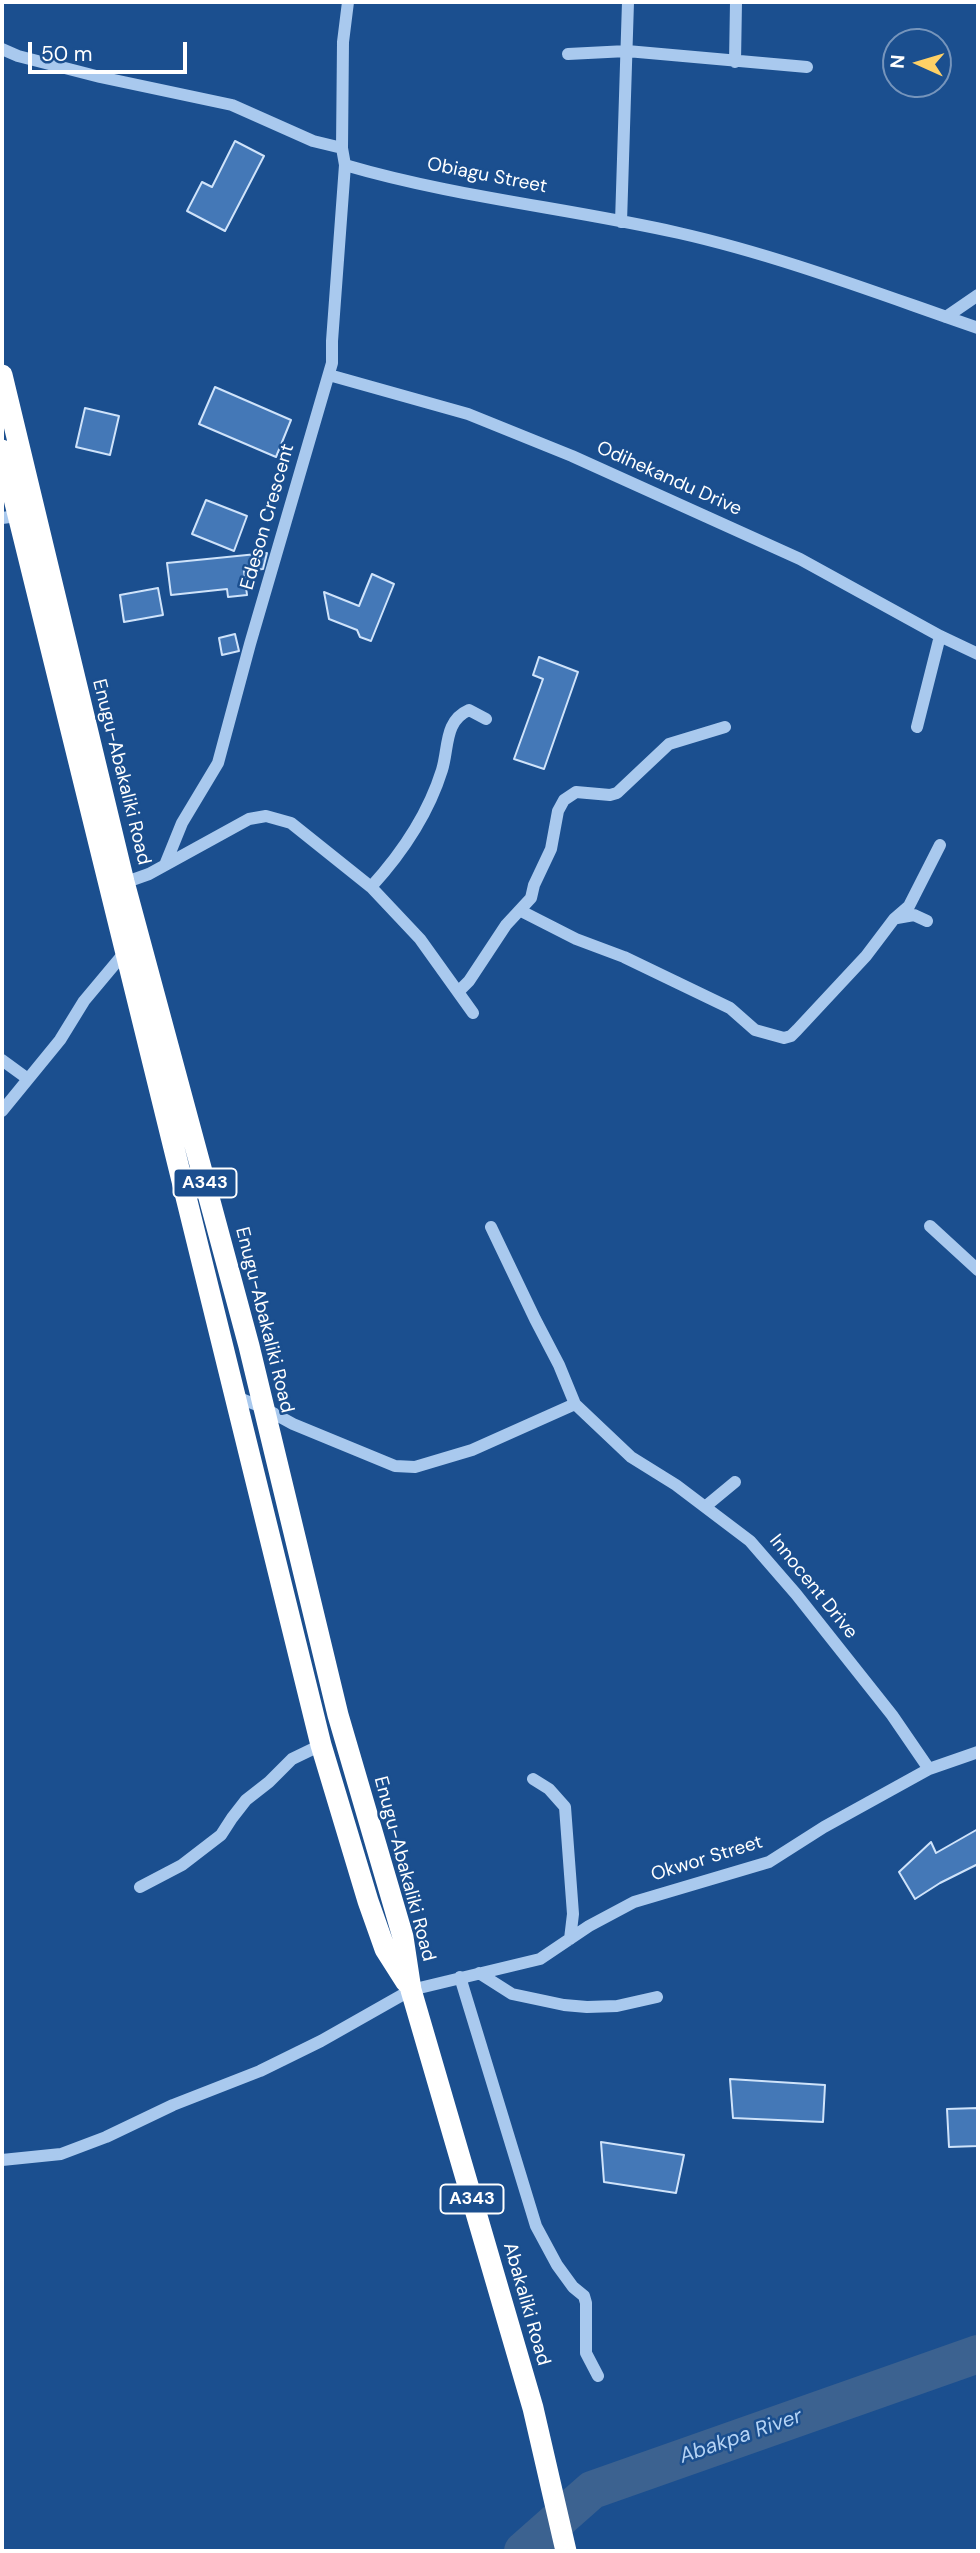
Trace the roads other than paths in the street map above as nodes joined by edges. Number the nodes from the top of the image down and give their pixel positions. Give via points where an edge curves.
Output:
1 (348, 2) edge
2 (628, 2) edge
3 (736, 2) edge
4 (2, 49) edge
5 (627, 51) junction
6 (568, 54) dead end
7 (735, 62) junction
8 (807, 67) dead end
9 (342, 148) junction
10 (345, 165) junction
11 (621, 222) junction
12 (978, 295) edge
13 (946, 317) junction
14 (978, 328) edge
15 (2, 375) edge
16 (329, 375) junction
17 (2, 450) edge
18 (9, 517) edge
19 (940, 636) junction
20 (978, 654) edge
21 (486, 719) dead end
22 (724, 727) dead end
23 (917, 727) dead end
24 (940, 845) dead end
25 (165, 865) junction
26 (117, 885) junction
27 (371, 887) junction
28 (521, 911) junction
29 (894, 919) junction
30 (927, 921) dead end
31 (125, 952) junction
32 (459, 991) junction
33 (473, 1013) dead end
34 (2, 1060) edge
35 (28, 1079) junction
36 (2, 1111) edge
37 (930, 1226) dead end
38 (492, 1227) dead end
39 (978, 1270) edge
40 (234, 1396) junction
41 (575, 1404) junction
42 (262, 1407) junction
43 (735, 1482) dead end
44 (706, 1506) junction
45 (320, 1745) junction
46 (978, 1752) edge
47 (929, 1769) junction
48 (533, 1779) dead end
49 (141, 1886) dead end
50 (570, 1939) junction
51 (479, 1973) junction
52 (460, 1978) junction
53 (411, 1990) junction
54 (657, 1997) dead end
55 (2, 2160) edge
56 (597, 2376) dead end
57 (566, 2551) edge

1 - 9 street
2 - 5 street
3 - 7 street
4 - 9 street via 100,77 232,104 313,141
5 - 6 street
5 - 7 street
5 - 11 street
7 - 8 street
9 - 10 street
10 - 11 street, Obiagu Street
10 - 16 street, Edeson Crescent
11 - 13 street, Obiagu Street via 773,258
12 - 13 street
13 - 14 street, Obiagu Street
15 - 26 highway, Enugu-Abakaliki Road / A343
16 - 19 street, Odihekandu Drive via 468,414 572,456 800,559
16 - 25 street, Edeson Crescent via 218,763 182,823
17 - 18 highway, Enugu-Abakaliki Road / A343
18 - 26 highway, Enugu-Abakaliki Road / A343
19 - 20 street, Odihekandu Drive
19 - 23 street
21 - 27 street via 469,710 450,725 441,773 417,828
22 - 28 street via 669,744 617,793 569,795 558,811 551,849 531,898
24 - 29 street via 909,906
25 - 26 street
25 - 27 street via 249,819 266,816 291,823
26 - 31 highway, Enugu-Abakaliki Road / A343
26 - 42 highway, Enugu-Abakaliki Road / A343 via 249,1346
27 - 32 street via 420,939
28 - 29 street via 730,1008 755,1030 784,1038 791,1036 866,956
28 - 32 street
29 - 30 street via 914,915
31 - 35 street
31 - 40 highway, Enugu-Abakaliki Road / A343
32 - 33 street
34 - 35 street
35 - 36 street
37 - 39 street
38 - 41 street
40 - 42 street
40 - 45 highway, Enugu-Abakaliki Road / A343
41 - 42 street via 472,1450 415,1467 394,1466
41 - 44 street, Innocent Drive via 631,1457
42 - 53 highway, Enugu-Abakaliki Road / A343 via 338,1715 403,1937
43 - 44 street
44 - 47 street, Innocent Drive via 750,1541 796,1594
45 - 49 street via 292,1759 246,1800 221,1835 182,1866
45 - 53 highway, Enugu-Abakaliki Road / A343 via 385,1949
46 - 47 street, Okwor Street
47 - 50 street, Okwor Street via 769,1862 634,1902
48 - 50 street via 550,1789 565,1807 573,1914
50 - 51 street, Okwor Street via 540,1959
51 - 52 street, Okwor Street
51 - 54 street via 512,1994 564,2005 617,2006
52 - 53 street, Okwor Street
52 - 56 street via 536,2226 557,2265 584,2297 586,2353
53 - 55 street, Okwor Street via 260,2071 106,2137 61,2154
53 - 57 highway, Abakaliki Road / A343 via 533,2408

